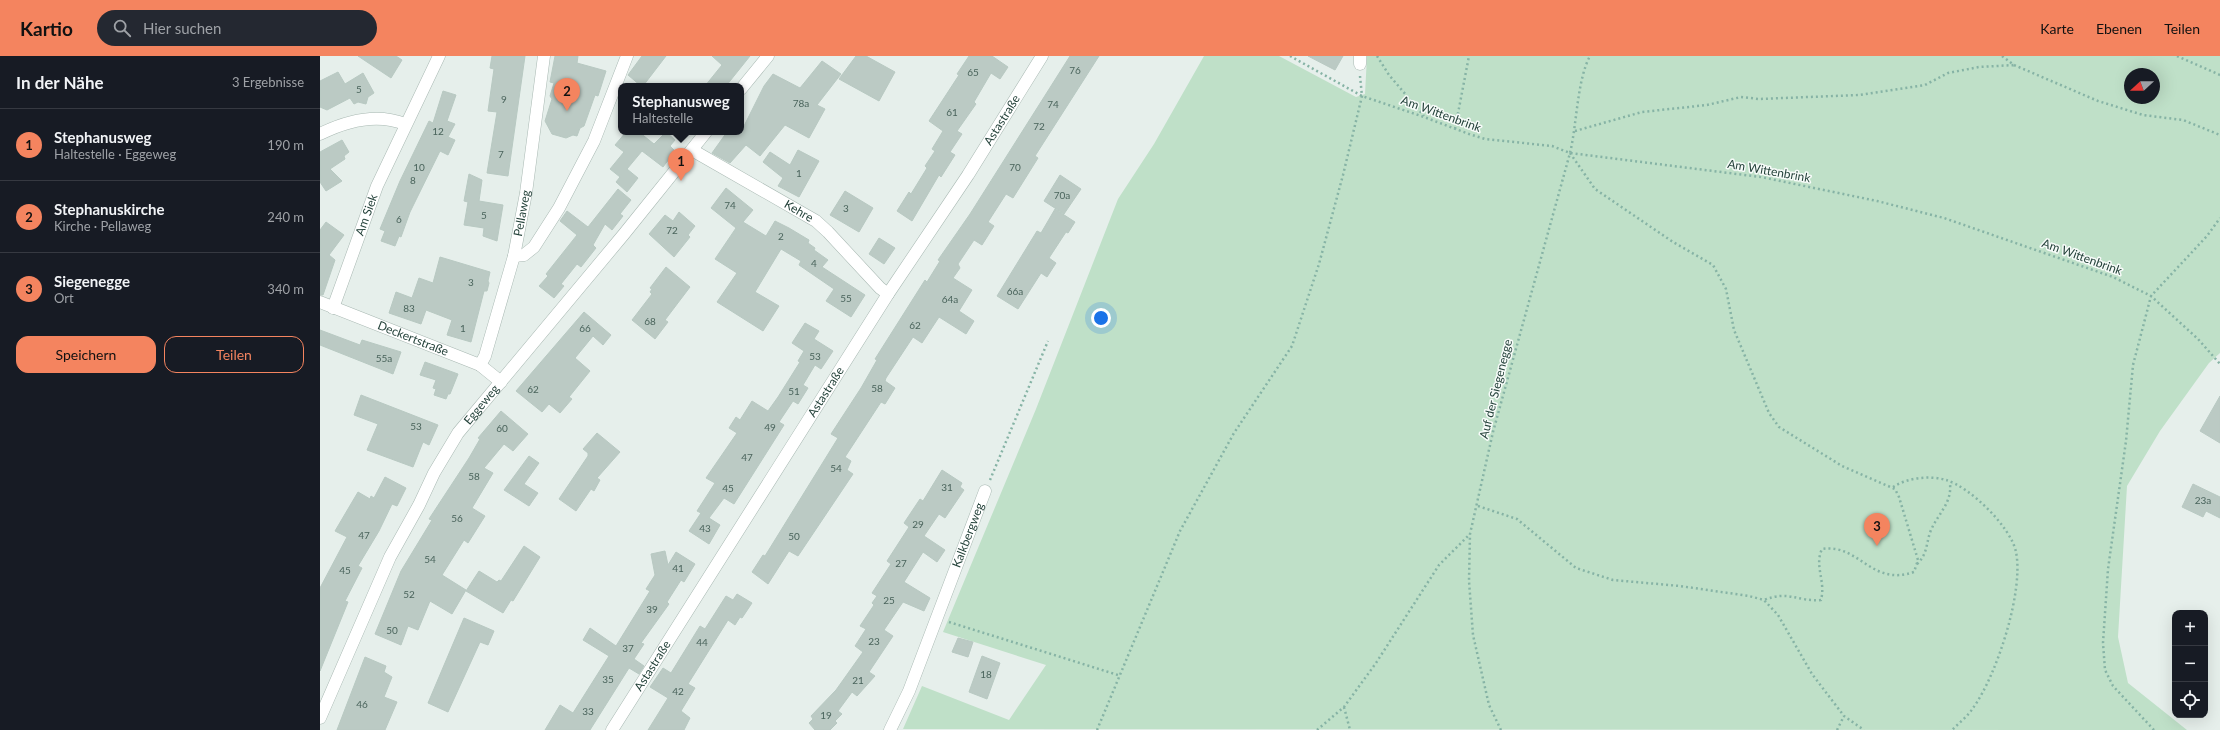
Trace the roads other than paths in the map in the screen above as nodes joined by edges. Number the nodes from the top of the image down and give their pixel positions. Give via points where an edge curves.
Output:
1 (439, 56) edge
2 (544, 56) edge
3 (627, 56) edge
4 (768, 56) edge
5 (1042, 56) edge
6 (744, 85) edge
7 (405, 124) junction
8 (320, 134) edge
9 (704, 135) edge
10 (692, 150) junction
11 (514, 256) junction
12 (888, 294) junction
13 (320, 302) edge
14 (333, 308) junction
15 (480, 365) junction
16 (501, 382) junction
17 (985, 491) road end
18 (320, 718) edge
19 (612, 730) edge
20 (890, 730) edge

1 - 7 street, Am Siek
2 - 11 street, Pellaweg via 526,193
3 - 11 street via 594,141 560,208 534,247 524,255
4 - 6 street
5 - 12 street, Astastraße via 968,175
7 - 8 street via 394,119 374,118 344,124
7 - 14 street, Am Siek via 377,186
9 - 10 street, Eggeweg
10 - 12 street, Kehre via 816,221
10 - 16 street, Eggeweg
11 - 15 street, Pellaweg via 485,356
12 - 19 street, Astastraße
13 - 14 street, Deckertstraße
14 - 15 street, Deckertstraße
15 - 16 street, Deckertstraße
16 - 18 street, Eggeweg via 458,433 434,473 420,505 386,564
17 - 20 street, Kalkbergweg via 909,691

